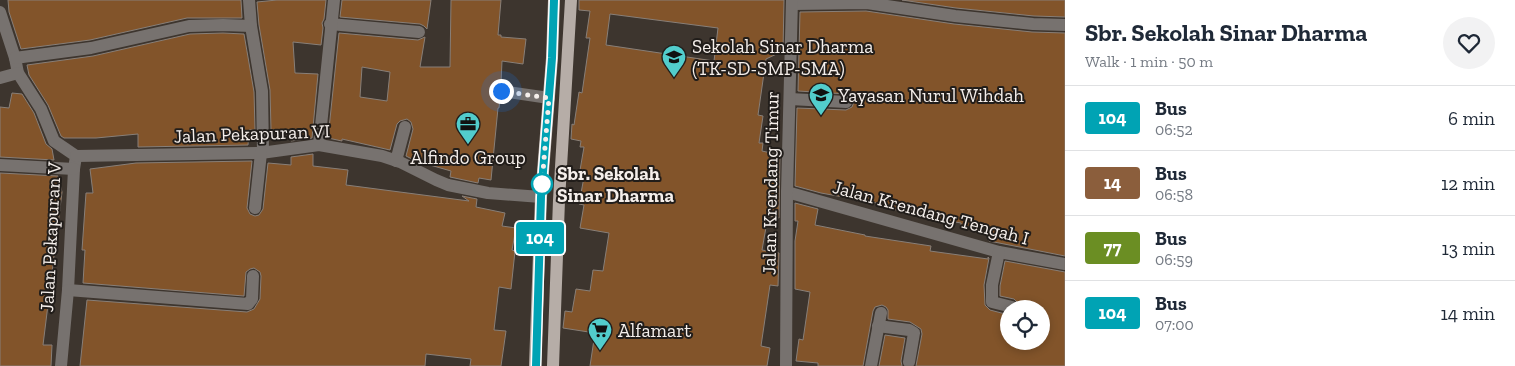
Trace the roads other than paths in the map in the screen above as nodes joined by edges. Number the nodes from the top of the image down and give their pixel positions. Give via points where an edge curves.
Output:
1 (249, 0) edge
2 (334, 0) edge
3 (554, 0) edge
4 (570, 0) edge
5 (793, 2) edge
6 (867, 2) edge
7 (0, 12) edge
8 (330, 24) junction
9 (1065, 25) edge
10 (251, 26) junction
11 (419, 32) dead end
12 (15, 58) junction
13 (18, 73) junction
14 (0, 78) edge
15 (501, 91) dead end
16 (549, 98) junction
17 (790, 99) junction
18 (846, 102) dead end
19 (405, 126) dead end
20 (318, 146) junction
21 (545, 150) junction
22 (262, 152) junction
23 (562, 152) junction
24 (396, 161) junction
25 (75, 163) junction
26 (0, 165) edge
27 (787, 192) junction
28 (541, 197) junction
29 (559, 200) junction
30 (255, 208) dead end
31 (999, 252) junction
32 (1065, 264) edge
33 (253, 276) dead end
34 (68, 290) junction
35 (538, 304) junction
36 (555, 304) junction
37 (1000, 304) edge
38 (909, 362) dead end
39 (61, 366) edge
40 (536, 366) edge
41 (553, 366) edge
42 (786, 366) edge
43 (871, 366) edge

1 - 10 street
2 - 8 street
3 - 16 main road
4 - 23 main road
5 - 6 street
5 - 17 street, Jalan Krendang Timur
6 - 9 street via 955,16
7 - 12 street, Jalan Pekapuran V
8 - 11 street
8 - 20 street
10 - 12 street via 189,26 91,48
10 - 22 street via 262,91
12 - 13 street, Jalan Pekapuran V
13 - 14 street
13 - 25 street, Jalan Pekapuran V via 42,109 54,141
15 - 16 street
16 - 21 main road
17 - 18 street
17 - 27 street, Jalan Krendang Timur
19 - 24 street
20 - 22 street, Jalan Pekapuran VI
20 - 24 street, Jalan Pekapuran VI
21 - 23 main road
21 - 28 main road
22 - 25 street, Jalan Pekapuran VI
22 - 30 street
23 - 29 main road
24 - 28 street, Jalan Pekapuran VI via 448,185 488,193
25 - 26 street, Jalan Pekapuran VI
25 - 34 street, Jalan Pekapuran V
27 - 31 street, Jalan Krendang Tengah I
27 - 42 street, Jalan Krendang Timur
28 - 29 main road
28 - 35 main road
29 - 36 main road
31 - 32 street, Jalan Krendang Tengah I
31 - 37 street via 992,302
33 - 34 street via 252,299 248,304
34 - 39 street, Jalan Pekapuran V
35 - 36 main road
35 - 40 main road
36 - 41 main road
38 - 43 street via 914,333 879,320

